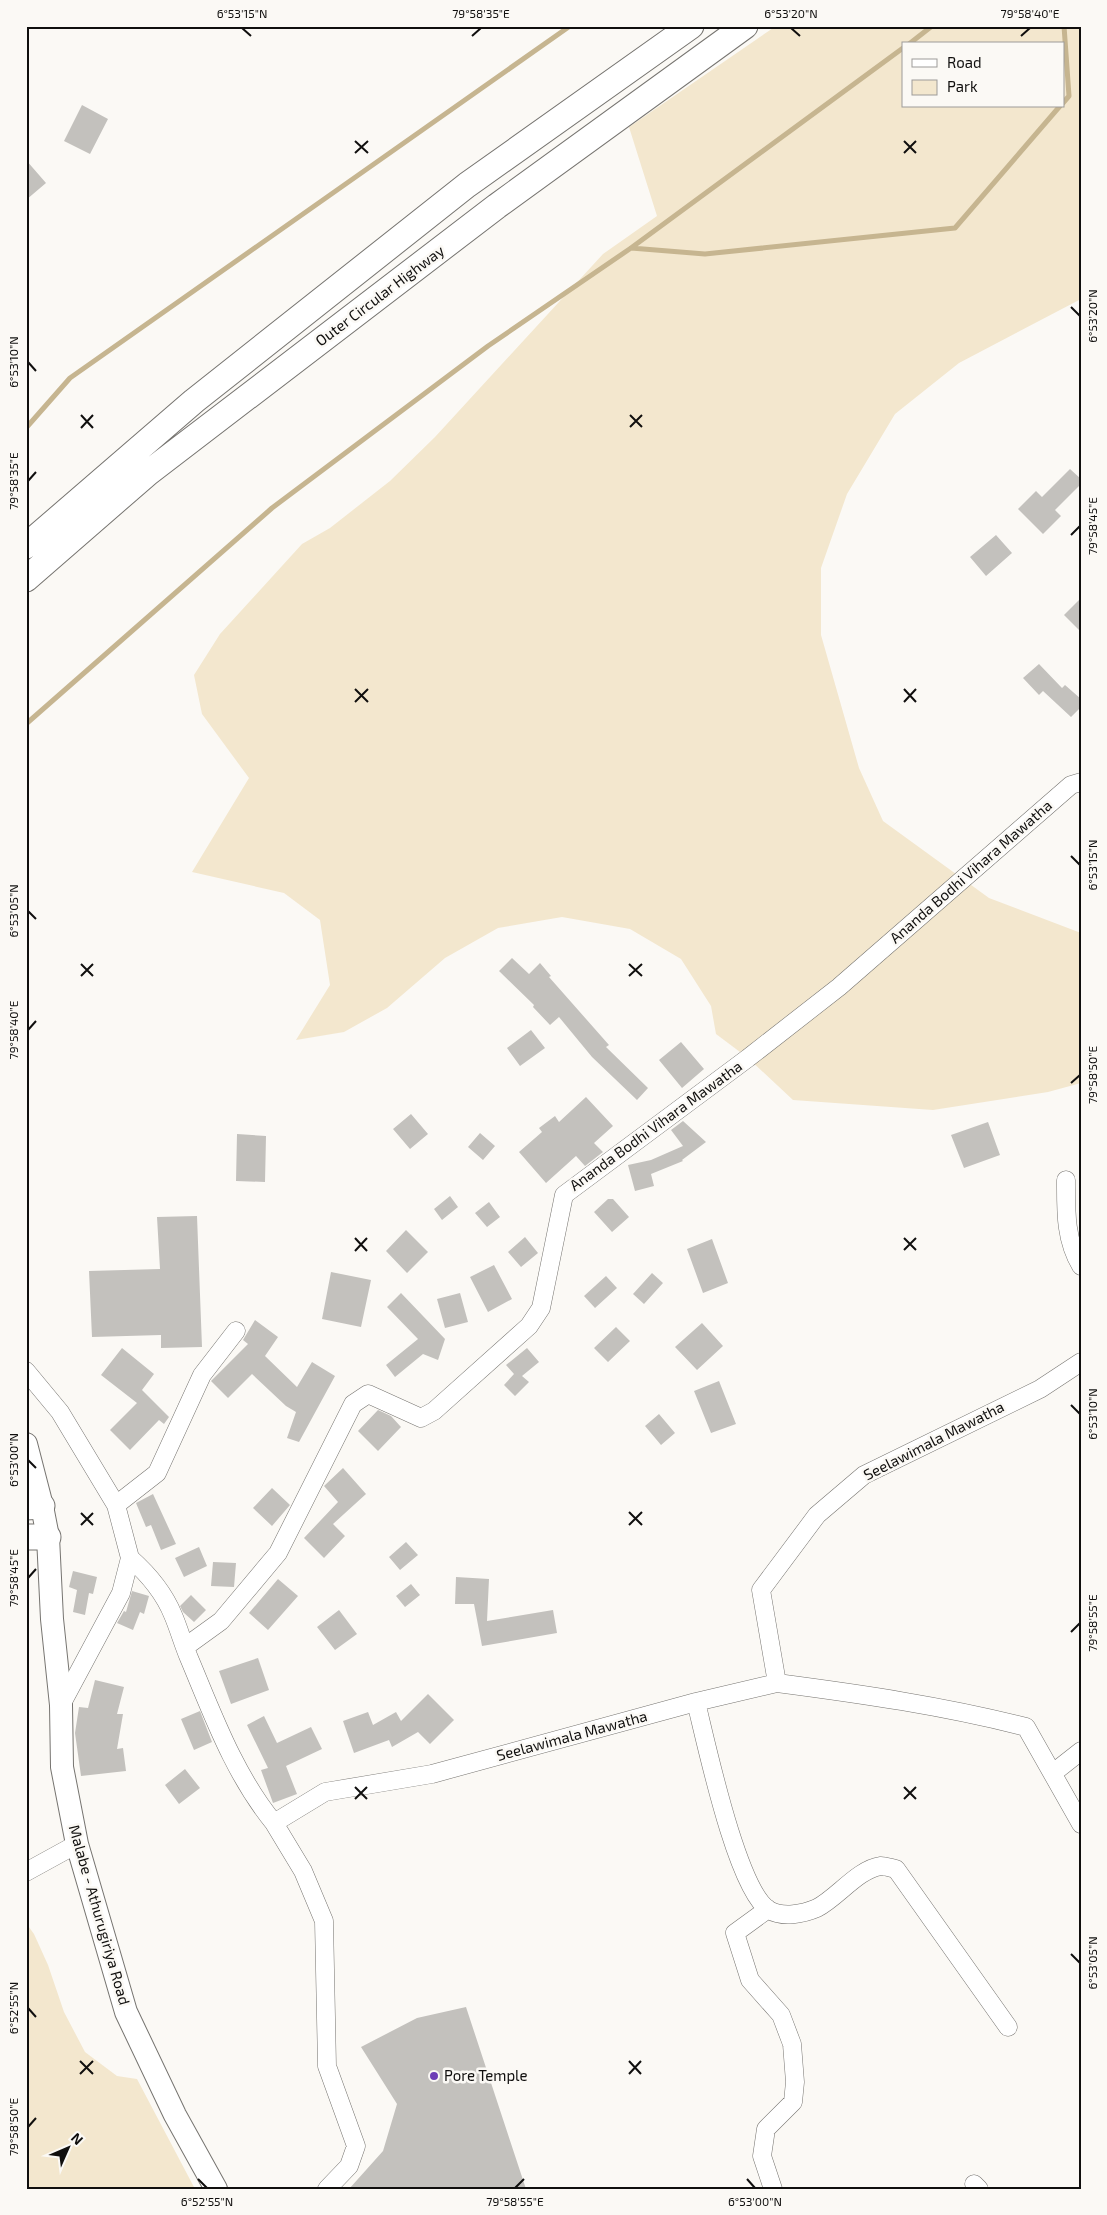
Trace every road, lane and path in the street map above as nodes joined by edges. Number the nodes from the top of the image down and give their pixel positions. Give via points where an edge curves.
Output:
1 (691, 26) edge
2 (744, 26) edge
3 (80, 498) junction
4 (26, 537) edge
5 (26, 546) edge
6 (26, 578) edge
7 (1081, 782) edge
8 (1066, 1180) dead end
9 (1081, 1266) edge
10 (236, 1331) dead end
11 (1081, 1362) edge
12 (26, 1372) edge
13 (26, 1444) edge
14 (116, 1505) junction
15 (34, 1507) edge
16 (37, 1537) edge
17 (130, 1558) junction
18 (184, 1647) junction
19 (777, 1683) junction
20 (696, 1702) junction
21 (61, 1705) junction
22 (1081, 1751) edge
23 (1053, 1773) junction
24 (274, 1823) junction
25 (1081, 1824) edge
26 (77, 1844) junction
27 (26, 1872) edge
28 (768, 1909) junction
29 (1008, 2027) dead end
30 (216, 2189) edge
31 (327, 2189) edge
32 (773, 2189) edge

1 - 3 highway, Outer Circular Highway via 467,185 194,401
2 - 6 highway, Outer Circular Highway via 497,206 148,473
3 - 4 highway
3 - 5 highway, Outer Circular Highway
7 - 18 street, Ananda Bodhi Vihara Mawatha via 1071,785 839,987 564,1195 541,1308 529,1326 434,1411 421,1418 368,1394 354,1404 278,1553 222,1621
8 - 9 street via 1066,1224 1073,1252
10 - 14 street via 202,1375 156,1473
11 - 19 street, Seelawimala Mawatha via 1040,1389 864,1475 817,1515 760,1590
12 - 14 street via 60,1412
13 - 15 main road, Malabe - Athurugiriya Road
14 - 17 street
15 - 16 main road, Malabe - Athurugiriya Road
16 - 21 main road, Malabe - Athurugiriya Road via 52,1619
17 - 18 street via 146,1572 172,1613
17 - 21 street via 121,1593
18 - 24 street via 229,1754 261,1808
19 - 20 street, Seelawimala Mawatha
19 - 23 street via 900,1699 1026,1727
20 - 24 street, Seelawimala Mawatha via 432,1774 325,1792
20 - 28 street via 725,1819 752,1886
21 - 26 main road, Malabe - Athurugiriya Road via 62,1767
22 - 23 street
23 - 25 street
24 - 31 street via 303,1871 324,1921 327,2066 356,2146 349,2166
26 - 27 street
26 - 30 main road, Malabe - Athurugiriya Road via 126,2012
28 - 29 street via 786,1916 817,1908 864,1873 881,1866 896,1869
28 - 32 street via 735,1933 750,1980 781,2014 792,2044 793,2102 766,2129 762,2156

